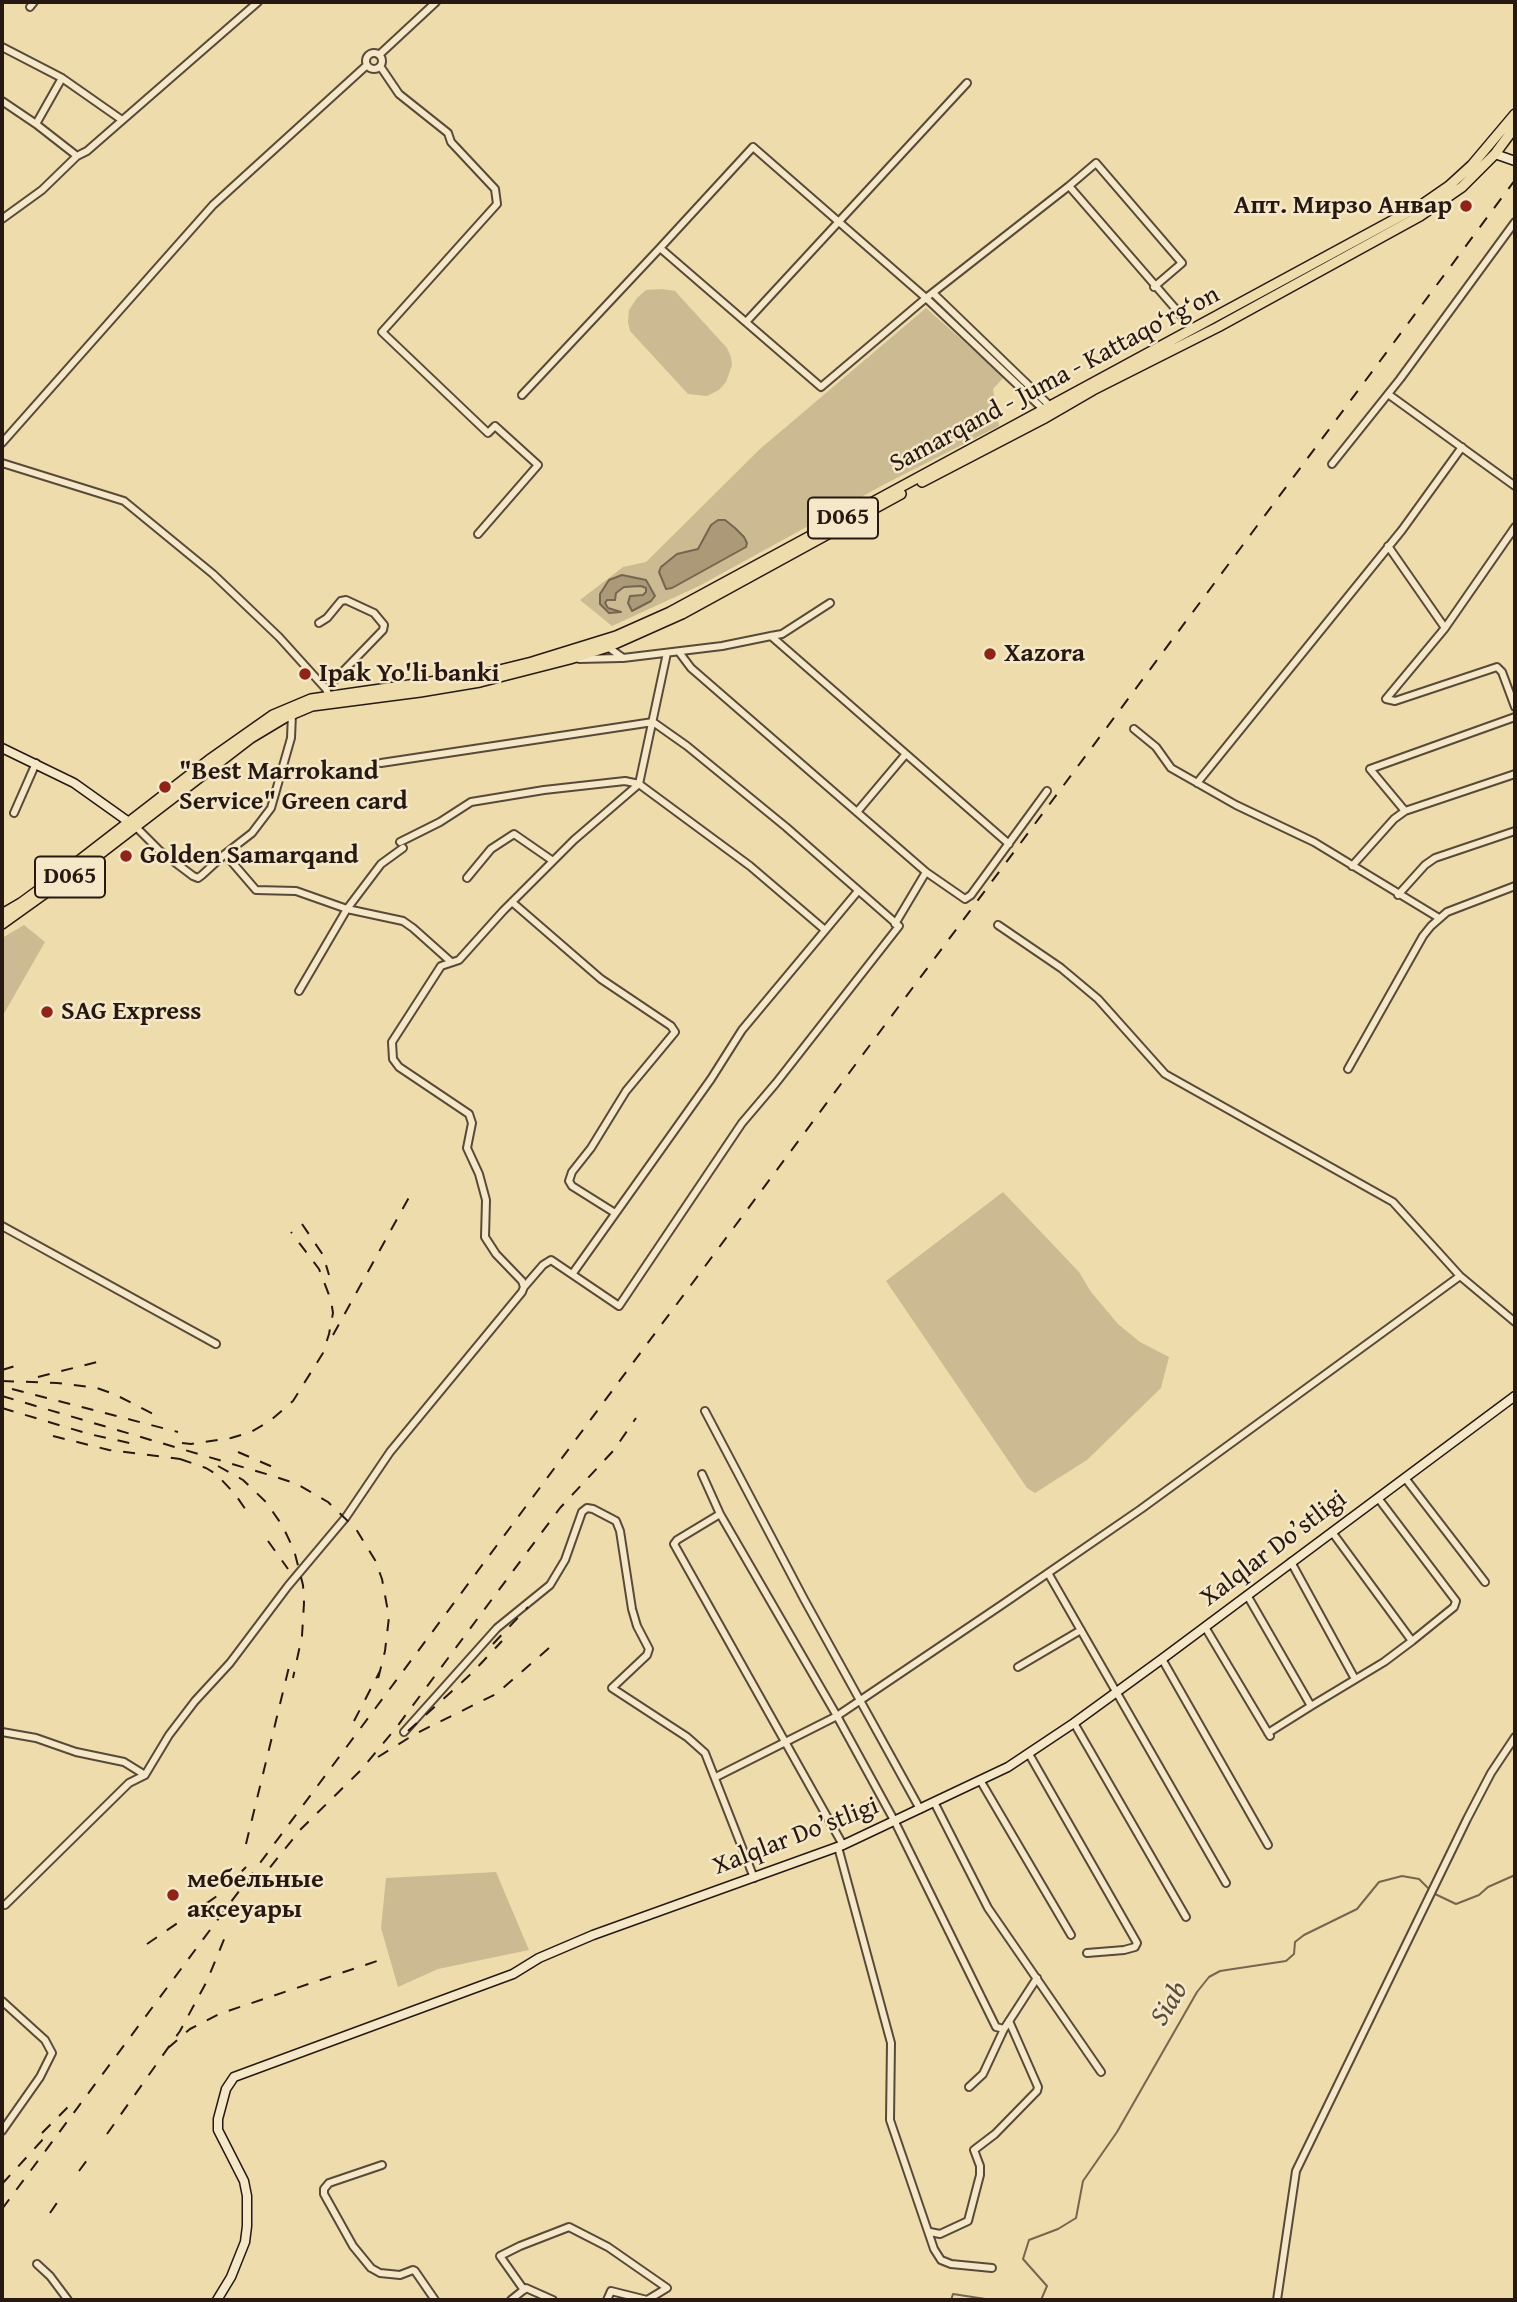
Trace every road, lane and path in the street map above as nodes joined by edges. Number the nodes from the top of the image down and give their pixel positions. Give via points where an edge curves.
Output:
1 (258, 2) edge
2 (436, 2) edge
3 (2, 47) edge
4 (379, 55) junction
5 (367, 65) junction
6 (380, 66) junction
7 (62, 78) junction
8 (967, 83) dead end
9 (2, 101) edge
10 (1515, 114) edge
11 (122, 120) junction
12 (36, 124) junction
13 (1515, 127) edge
14 (1495, 154) junction
15 (77, 156) junction
16 (1515, 161) edge
17 (1069, 186) junction
18 (2, 219) edge
19 (840, 220) junction
20 (1515, 222) edge
21 (660, 248) junction
22 (1154, 287) junction
23 (933, 293) junction
24 (926, 298) junction
25 (1255, 302) junction
26 (746, 322) junction
27 (1216, 323) junction
28 (1193, 329) junction
29 (1388, 394) junction
30 (522, 395) dead end
31 (1047, 408) junction
32 (2, 443) edge
33 (1462, 447) junction
34 (2, 463) edge
35 (1332, 464) dead end
36 (1515, 486) edge
37 (1515, 527) edge
38 (478, 534) dead end
39 (1388, 546) junction
40 (830, 603) dead end
41 (319, 623) dead end
42 (1446, 628) junction
43 (771, 636) junction
44 (605, 644) junction
45 (679, 652) junction
46 (667, 653) junction
47 (623, 658) junction
48 (570, 659) junction
49 (328, 697) junction
50 (1515, 707) edge
51 (292, 714) junction
52 (1515, 717) edge
53 (653, 722) junction
54 (1134, 729) dead end
55 (2, 748) edge
56 (905, 755) junction
57 (36, 763) junction
58 (382, 763) dead end
59 (1515, 774) edge
60 (1197, 783) junction
61 (639, 784) junction
62 (1047, 791) dead end
63 (1405, 811) junction
64 (857, 812) junction
65 (14, 813) dead end
66 (132, 824) junction
67 (1515, 831) edge
68 (1009, 844) junction
69 (225, 854) junction
70 (553, 861) junction
71 (1352, 866) junction
72 (926, 872) junction
73 (467, 878) dead end
74 (1515, 886) edge
75 (858, 891) junction
76 (1398, 895) junction
77 (512, 902) junction
78 (347, 909) junction
79 (2, 914) edge
80 (1439, 918) junction
81 (2, 924) edge
82 (895, 924) junction
83 (998, 925) dead end
84 (825, 930) junction
85 (450, 961) junction
86 (299, 991) dead end
87 (1348, 1069) dead end
88 (615, 1213) junction
89 (2, 1226) edge
90 (573, 1273) junction
91 (1460, 1276) junction
92 (524, 1287) junction
93 (1515, 1322) edge
94 (216, 1344) dead end
95 (1515, 1396) edge
96 (705, 1411) dead end
97 (702, 1474) dead end
98 (1405, 1478) junction
99 (1378, 1497) junction
100 (720, 1514) junction
101 (1332, 1532) junction
102 (1291, 1562) junction
103 (1048, 1573) junction
104 (1485, 1582) dead end
105 (1247, 1595) junction
106 (1205, 1627) junction
107 (1081, 1630) junction
108 (1412, 1641) junction
109 (1162, 1658) junction
110 (1018, 1667) dead end
111 (1355, 1679) junction
112 (1117, 1692) junction
113 (860, 1700) junction
114 (1311, 1706) junction
115 (837, 1716) junction
116 (1074, 1723) junction
117 (404, 1731) dead end
118 (2, 1732) edge
119 (1515, 1737) edge
120 (787, 1741) junction
121 (1029, 1754) junction
122 (145, 1775) junction
123 (716, 1777) junction
124 (981, 1780) junction
125 (934, 1802) junction
126 (920, 1809) junction
127 (895, 1822) junction
128 (1268, 1845) dead end
129 (841, 1846) junction
130 (754, 1878) junction
131 (1226, 1884) dead end
132 (5, 1905) dead end
133 (1186, 1917) dead end
134 (1071, 1935) dead end
135 (1087, 1953) dead end
136 (1037, 1979) junction
137 (2, 2001) edge
138 (1009, 2021) junction
139 (1004, 2029) junction
140 (1101, 2072) dead end
141 (969, 2087) dead end
142 (2, 2131) edge
143 (383, 2165) dead end
144 (930, 2232) junction
145 (37, 2264) dead end
146 (992, 2268) dead end
147 (524, 2290) junction
148 (68, 2300) edge
149 (217, 2300) edge
150 (435, 2300) edge
151 (511, 2300) edge
152 (553, 2300) edge
153 (607, 2300) edge
154 (1278, 2300) edge

1 - 11 street
2 - 4 street
3 - 7 street
4 - 5 street via 370,54
4 - 6 street
5 - 6 street via 373,69
5 - 32 street via 214,205
6 - 38 street via 398,94 448,133 451,142 495,188 497,204 382,332 488,433 495,426 538,465
7 - 11 street
7 - 12 street
8 - 19 street
9 - 12 street
10 - 25 main road, Samarqand - Juma - Kattaqo‘rg‘on / D065 via 1479,158 1439,194
11 - 15 street
12 - 15 street
13 - 14 main road, Samarqand - Juma - Kattaqo‘rg‘on / D065
14 - 16 main road
14 - 25 main road, Samarqand - Juma - Kattaqo‘rg‘on / D065 via 1432,209
15 - 18 street via 42,190
17 - 22 street
17 - 22 street via 1096,163 1182,262
17 - 23 street
19 - 21 street via 753,147
19 - 24 street
19 - 26 street
20 - 29 street
21 - 26 street
21 - 30 street
22 - 28 street
23 - 24 street
23 - 31 street
24 - 26 street via 821,387
24 - 31 street
25 - 27 main road, Samarqand - Juma - Kattaqo‘rg‘on / D065
27 - 28 main road, Samarqand - Juma - Kattaqo‘rg‘on / D065
27 - 44 main road, Samarqand - Juma - Kattaqo‘rg‘on / D065 via 682,614
28 - 31 main road, Samarqand - Juma - Kattaqo‘rg‘on / D065
29 - 33 street
29 - 35 street
31 - 44 main road, Samarqand - Juma - Kattaqo‘rg‘on / D065
33 - 36 street
33 - 39 street
34 - 49 street via 124,501 213,574 279,637
37 - 42 street
39 - 42 street
39 - 60 street
40 - 43 street via 782,634
41 - 49 street via 344,600 374,613 384,625
42 - 50 street via 1386,699 1395,701 1497,667
43 - 45 street
43 - 56 street
44 - 47 street
44 - 48 main road, Samarqand - Juma - Kattaqo‘rg‘on / D065
44 - 49 main road, Samarqand - Juma - Kattaqo‘rg‘on / D065 via 479,675
45 - 46 street
45 - 64 street via 691,668
46 - 47 street
46 - 53 street
47 - 48 street
48 - 49 main road, Samarqand - Juma - Kattaqo‘rg‘on / D065 via 480,682
49 - 51 main road, Samarqand - Juma - Kattaqo‘rg‘on / D065
49 - 66 main road, Samarqand - Juma - Kattaqo‘rg‘on / D065 via 303,701 266,719
51 - 66 main road, Samarqand - Juma - Kattaqo‘rg‘on / D065
51 - 69 street via 288,749 271,808 252,833
52 - 63 street via 1370,769
53 - 58 street
53 - 61 street
53 - 75 street via 786,827
54 - 60 street via 1156,747 1171,768
55 - 57 main road
56 - 64 street
56 - 68 street
57 - 65 street
57 - 66 main road via 74,782
59 - 63 street
60 - 71 street
61 - 70 street
61 - 78 street via 625,781 471,802 402,845 381,864
61 - 84 street via 750,866
62 - 68 street
63 - 71 street
64 - 72 street
66 - 69 street via 195,877
66 - 79 main road, D065
66 - 81 main road, D065 via 68,878
67 - 76 street via 1435,858
68 - 72 street via 965,899
69 - 78 street via 256,890 296,891
70 - 73 street via 514,834 491,849
70 - 77 street
71 - 76 street
72 - 82 street
74 - 80 street
75 - 82 street
75 - 84 street
76 - 80 street
77 - 85 street via 459,960
77 - 88 street via 601,979 675,1032 626,1091 569,1181
78 - 85 street via 403,921
78 - 86 street
80 - 87 street via 1423,936
82 - 90 street via 898,930 742,1123 619,1306
83 - 91 street via 1098,999 1165,1074 1393,1202
84 - 88 street via 742,1030
85 - 92 street via 441,966 415,1004 392,1042 391,1052 399,1067 469,1114 472,1124 467,1148 486,1200 485,1237
88 - 90 street
89 - 94 street
90 - 92 street via 551,1260
91 - 93 street
91 - 103 street
92 - 122 street via 390,1452 346,1517 236,1656 195,1701
95 - 98 main road, Xalqlar Do’stligi
96 - 113 street
97 - 100 street
98 - 99 main road, Xalqlar Do’stligi
98 - 104 street
99 - 101 main road, Xalqlar Do’stligi
99 - 108 street via 1456,1601
100 - 115 street
100 - 120 street via 674,1544
101 - 102 main road, Xalqlar Do’stligi
101 - 108 street
102 - 105 main road, Xalqlar Do’stligi
102 - 111 street
103 - 107 street
103 - 113 street
105 - 106 main road, Xalqlar Do’stligi
105 - 114 street
106 - 109 main road, Xalqlar Do’stligi
106 - 114 street via 1269,1734
107 - 110 street
107 - 112 street
108 - 111 street
109 - 112 main road, Xalqlar Do’stligi
109 - 128 street
111 - 114 street
112 - 116 main road, Xalqlar Do’stligi
112 - 131 street
113 - 115 street
113 - 126 street
115 - 120 street
115 - 127 street
116 - 121 main road, Xalqlar Do’stligi
116 - 133 street
117 - 123 street via 497,1628 550,1585 587,1508 616,1521 632,1609 649,1649 611,1688 705,1752
118 - 122 street via 124,1762
119 - 154 street via 1467,1819 1296,2171
120 - 123 street
120 - 129 street
121 - 124 main road, Xalqlar Do’stligi
121 - 135 street via 1138,1943 1124,1950
122 - 132 street via 129,1783
123 - 130 street
124 - 125 main road, Xalqlar Do’stligi
124 - 134 street
125 - 126 main road, Xalqlar Do’stligi
125 - 136 street via 988,1909
126 - 127 main road, Xalqlar Do’stligi
127 - 129 main road, Xalqlar Do’stligi
127 - 139 street via 996,2027
129 - 130 main road, Xalqlar Do’stligi
129 - 144 street via 891,2043 890,2120
130 - 149 main road, Xalqlar Do’stligi via 593,1935 513,1974 234,2077 226,2089 218,2130 244,2181 246,2242
136 - 138 street
136 - 140 street
137 - 142 street via 45,2040 52,2053
138 - 139 street
138 - 144 street via 1037,2091 974,2150 980,2166 968,2221 940,2234
139 - 141 street via 983,2074
143 - 150 street via 329,2183 324,2194 371,2268 400,2275 415,2271
144 - 146 street via 941,2260
145 - 148 street
147 - 151 street
147 - 152 street
147 - 153 street via 500,2256 569,2227 608,2247 667,2288 647,2300 611,2291

